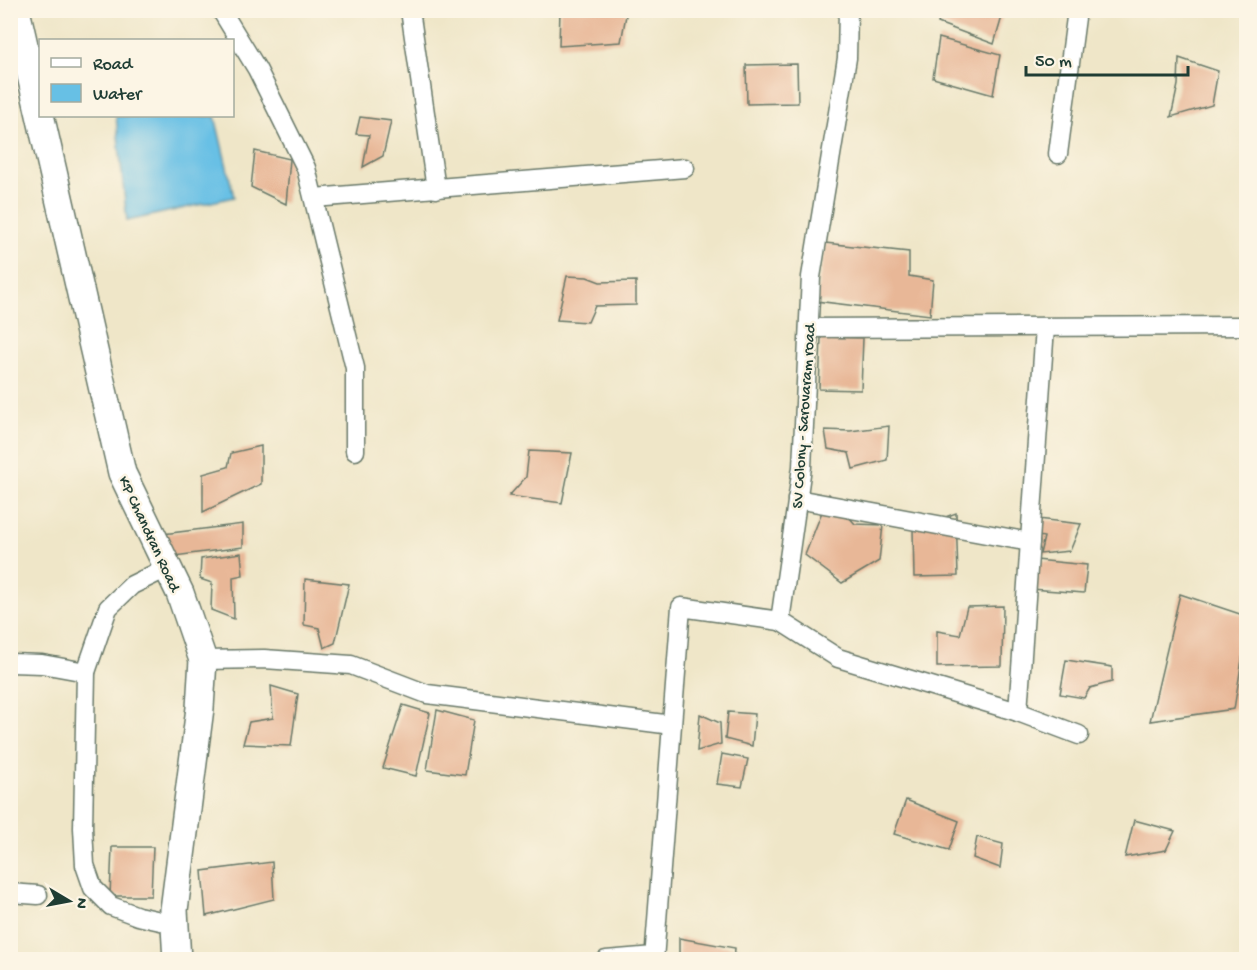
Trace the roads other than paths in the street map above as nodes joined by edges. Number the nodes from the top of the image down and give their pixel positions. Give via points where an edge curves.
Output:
1 (16, 10) edge
2 (221, 10) edge
3 (410, 10) edge
4 (848, 10) edge
5 (1077, 10) edge
6 (19, 54) edge
7 (1058, 154) dead end
8 (685, 168) dead end
9 (436, 189) junction
10 (314, 198) junction
11 (1246, 326) edge
12 (1045, 327) junction
13 (809, 328) junction
14 (355, 451) dead end
15 (797, 499) junction
16 (1030, 542) junction
17 (169, 567) junction
18 (780, 621) junction
19 (203, 660) junction
20 (10, 663) edge
21 (86, 672) junction
22 (1018, 712) junction
23 (672, 725) junction
24 (1079, 735) dead end
25 (10, 893) edge
26 (38, 895) dead end
27 (174, 924) junction
28 (654, 958) edge
29 (177, 960) edge
30 (606, 960) edge

1 - 6 main road, KP Chandran Road
2 - 10 street via 257,69 306,168
3 - 9 street
4 - 13 street, SV Colony - Sarovaram road via 847,58 811,277
5 - 7 street
6 - 17 main road, KP Chandran Road via 122,473
8 - 9 street
9 - 10 street
10 - 14 street via 355,368
11 - 12 street
12 - 13 street
12 - 16 street
13 - 15 street, SV Colony - Sarovaram road
15 - 16 street
15 - 18 street, SV Colony - Sarovaram road
16 - 22 street
17 - 19 main road, KP Chandran Road
17 - 21 street via 132,585 108,608
18 - 22 street via 838,658
18 - 23 street via 681,607
19 - 23 street via 264,659 351,665 427,694
19 - 27 main road, KP Chandran Road
20 - 21 street
21 - 27 street via 82,828 93,888 111,906
22 - 24 street
23 - 28 street
25 - 26 street
27 - 29 main road, KP Chandran Road
28 - 30 street

